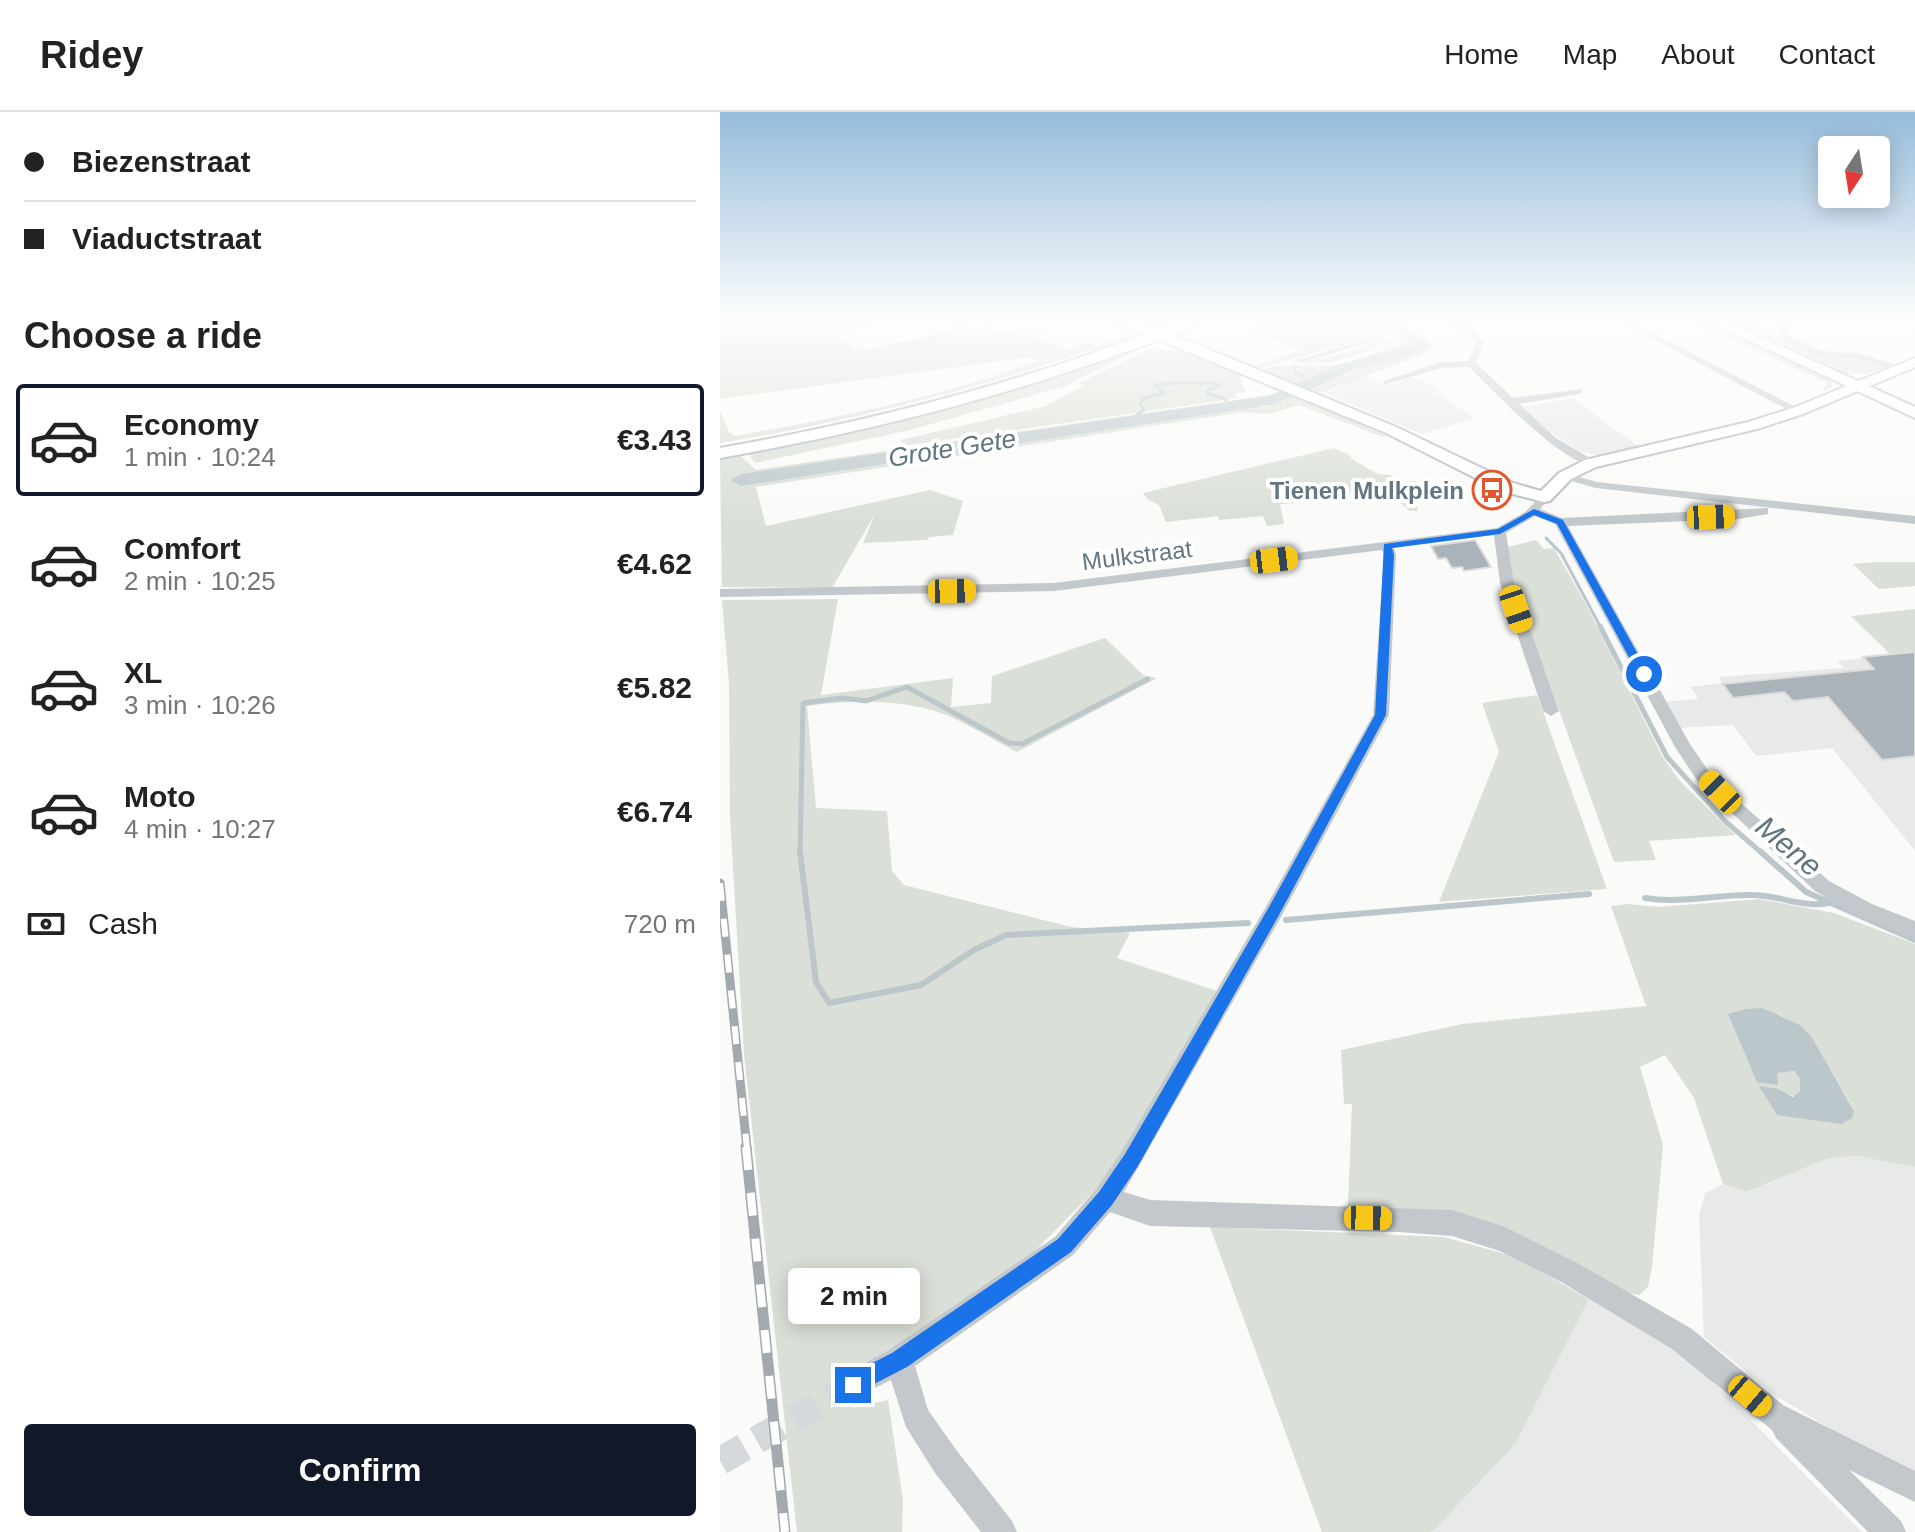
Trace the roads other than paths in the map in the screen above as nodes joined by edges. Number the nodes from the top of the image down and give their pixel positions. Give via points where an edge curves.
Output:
1 (995, 385) edge
2 (1009, 385) edge
3 (1286, 385) edge
4 (1493, 385) edge
5 (1748, 385) edge
6 (1860, 385) junction
7 (1579, 391) dead end
8 (1510, 402) junction
9 (1915, 406) edge
10 (1798, 411) junction
11 (1915, 413) edge
12 (720, 447) edge
13 (720, 453) edge
14 (1591, 463) junction
15 (1565, 476) junction
16 (1539, 504) junction
17 (1788, 507) junction
18 (1915, 520) edge
19 (1560, 522) junction
20 (1500, 531) junction
21 (1387, 546) junction
22 (720, 593) edge
23 (1551, 711) dead end
24 (1915, 930) edge
25 (1105, 1198) junction
26 (899, 1360) junction
27 (853, 1385) tunnel mouth
28 (1773, 1415) junction
29 (1915, 1487) edge
30 (1001, 1532) edge
31 (1890, 1532) edge

1 - 12 main road via 840,425
2 - 13 main road via 840,429
3 - 16 street via 1389,429
4 - 8 street
5 - 10 street
6 - 9 main road
6 - 10 street
6 - 11 main road
7 - 8 street
8 - 14 street via 1552,440
10 - 14 street
14 - 15 street
15 - 16 street
15 - 17 street via 1596,485
16 - 19 street
16 - 20 street, Mulkstraat
17 - 18 street
17 - 19 street via 1738,515
19 - 24 street via 1703,776 1822,886
20 - 21 street, Mulkstraat
20 - 23 street via 1507,583
21 - 22 street, Mulkstraat via 1054,587
21 - 25 street via 1381,715 1274,911
25 - 26 street via 1064,1246
25 - 28 street via 1150,1213 1399,1219 1466,1227 1518,1247 1682,1339
26 - 27 street
26 - 30 street via 916,1417
28 - 29 street
28 - 31 street

